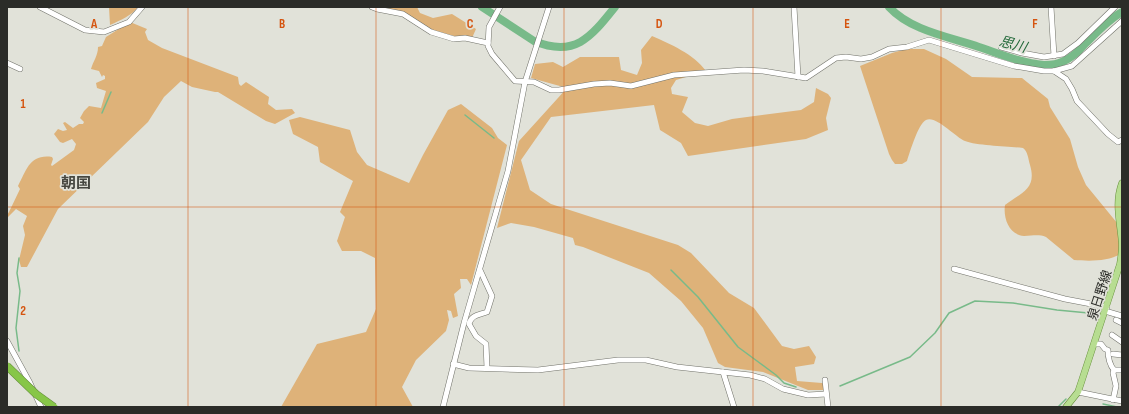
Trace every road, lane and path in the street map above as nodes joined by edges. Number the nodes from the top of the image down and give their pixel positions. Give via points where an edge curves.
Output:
1 (40, 7) edge
2 (142, 7) edge
3 (372, 7) edge
4 (549, 7) edge
5 (794, 7) edge
6 (1051, 7) edge
7 (1115, 7) edge
8 (500, 8) edge
9 (1122, 21) edge
10 (488, 43) junction
11 (1001, 47) dead end
12 (1054, 56) junction
13 (7, 63) edge
14 (20, 69) dead end
15 (1054, 71) junction
16 (798, 77) junction
17 (525, 82) junction
18 (1122, 140) edge
19 (1122, 183) edge
20 (1121, 232) edge
21 (480, 270) junction
22 (954, 270) dead end
23 (1106, 309) junction
24 (1122, 316) edge
25 (1116, 320) dead end
26 (466, 323) junction
27 (1122, 323) edge
28 (1112, 335) dead end
29 (7, 341) edge
30 (1122, 342) edge
31 (1094, 344) junction
32 (1113, 354) dead end
33 (1122, 355) edge
34 (453, 364) junction
35 (1122, 365) edge
36 (7, 366) edge
37 (487, 368) junction
38 (1114, 370) junction
39 (1122, 370) edge
40 (723, 372) junction
41 (825, 380) dead end
42 (1078, 392) junction
43 (826, 394) junction
44 (1113, 400) junction
45 (1122, 401) edge
46 (38, 405) edge
47 (54, 407) edge
48 (443, 407) edge
49 (734, 407) edge
50 (828, 407) edge
51 (1066, 407) edge

1 - 2 street via 85,30 95,32 104,32 129,22
3 - 10 street via 403,14 431,32 454,39 465,38
4 - 17 street
5 - 16 street
6 - 12 street
7 - 12 street via 1074,46 1063,54
8 - 10 street via 489,27
9 - 15 street via 1072,66
10 - 17 street via 492,54 509,76 515,81
11 - 12 street via 1044,57
13 - 14 street
15 - 16 street via 1044,72 1014,66 929,40 889,49 872,57 836,58 806,78
15 - 18 street via 1066,80 1077,100 1108,134 1118,142
16 - 17 street via 744,70 674,75 630,86 610,83 559,90 551,90 534,82
17 - 21 street via 508,171
19 - 20 main road, 泉日野線 via 1117,207
20 - 23 main road, 泉日野線 via 1120,264
21 - 26 street
21 - 26 street via 492,296 487,312 473,316
22 - 23 street
23 - 24 street
23 - 31 main road, 泉日野線
25 - 27 street
26 - 34 street
26 - 37 street via 486,344
28 - 30 street
29 - 46 street
31 - 38 street via 1101,344 1108,350 1108,359
31 - 42 main road, 泉日野線
32 - 33 street
34 - 37 street via 469,368
34 - 48 street
35 - 39 street
36 - 47 highway, bridge via 36,394
37 - 40 street via 538,370 618,360 640,360
38 - 39 street
38 - 44 street via 1116,386
40 - 43 street via 750,375 808,395
40 - 49 street
41 - 43 street
42 - 44 street
42 - 51 main road, 泉日野線
43 - 50 street
44 - 45 street

